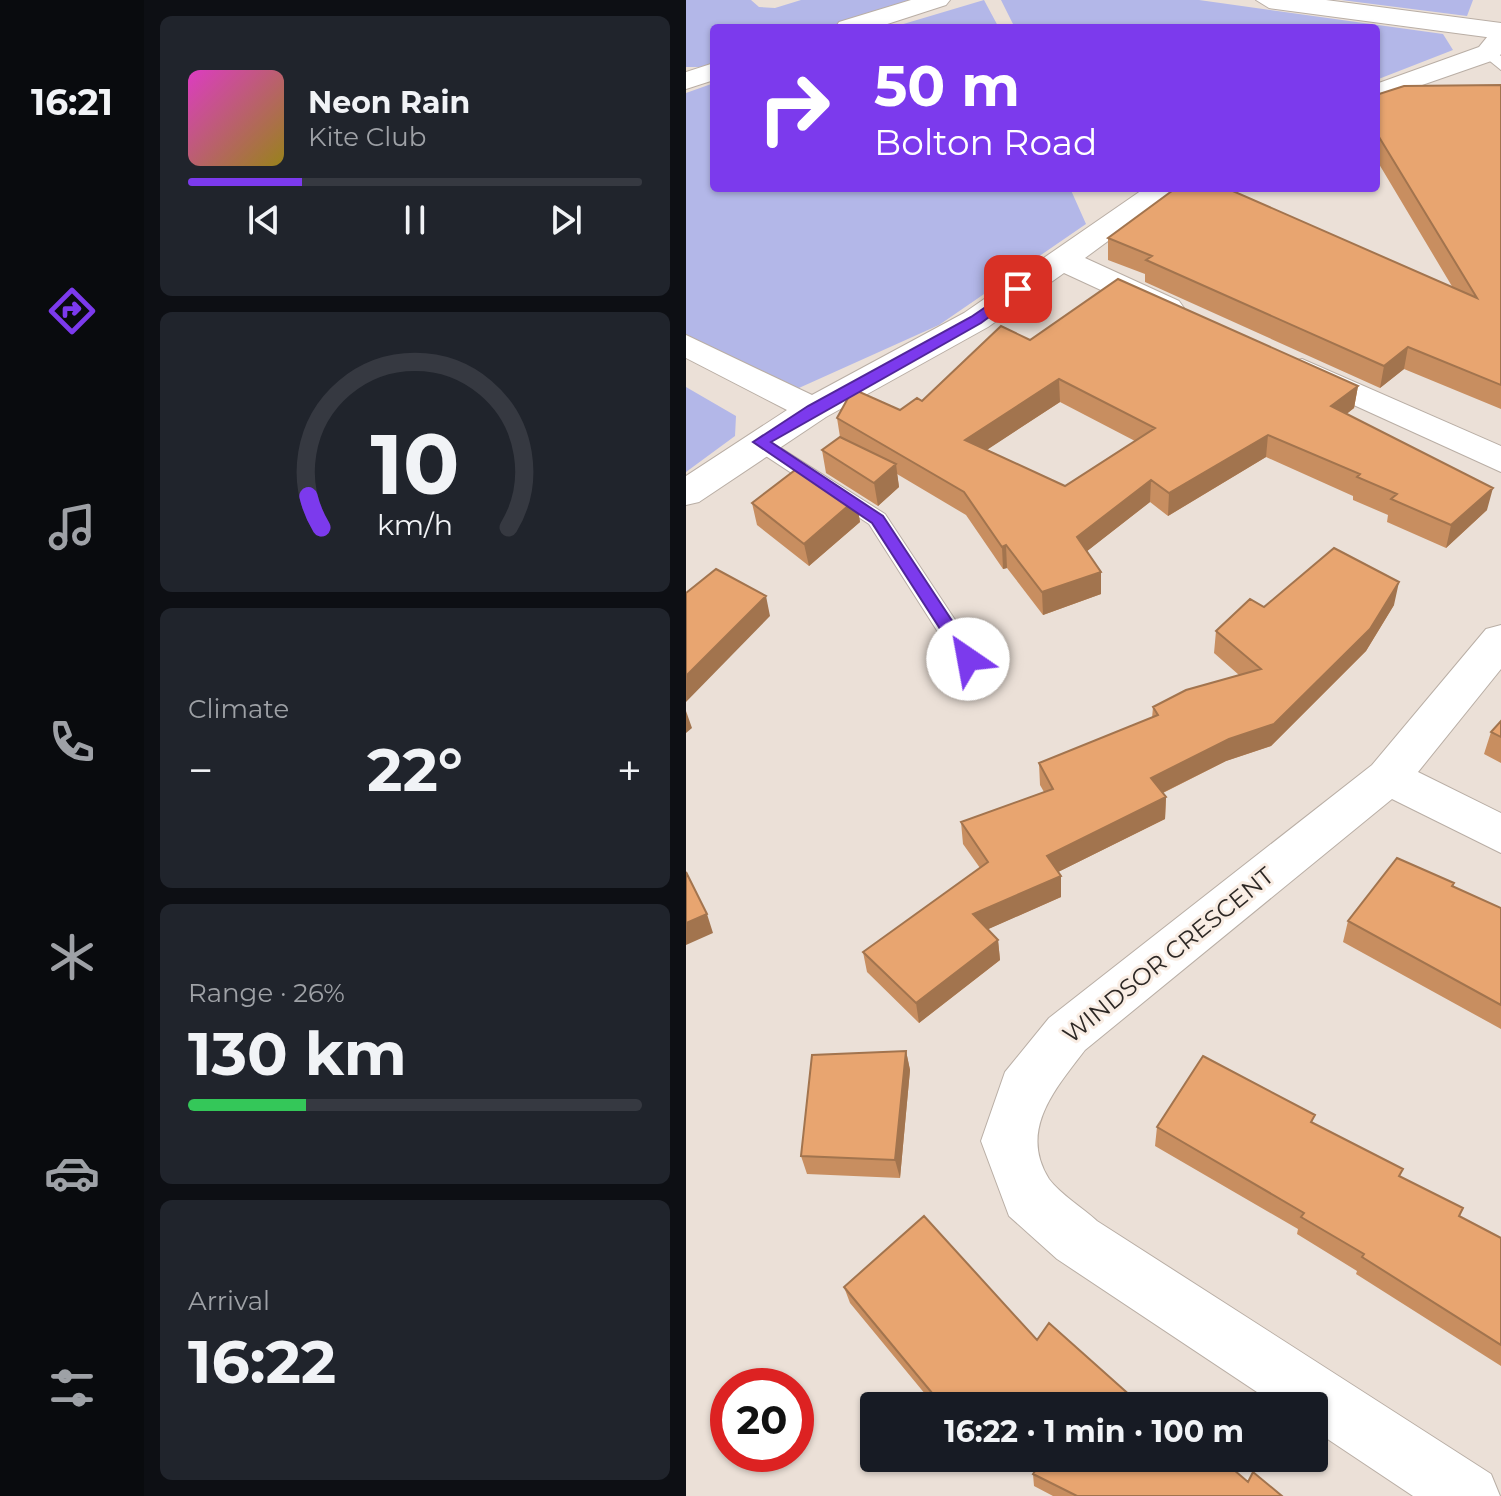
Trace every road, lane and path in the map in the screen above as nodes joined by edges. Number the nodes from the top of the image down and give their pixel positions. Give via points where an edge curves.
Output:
1 (937, 0) edge
2 (1269, 0) edge
3 (1294, 2) edge
4 (861, 24) edge
5 (1498, 46) edge
6 (686, 67) edge
7 (710, 69) edge
8 (710, 71) edge
9 (686, 81) edge
10 (1388, 89) edge
11 (1159, 192) edge
12 (1060, 259) junction
13 (1202, 324) edge
14 (686, 345) edge
15 (1273, 356) edge
16 (813, 409) junction
17 (760, 442) junction
18 (1501, 460) edge
19 (686, 493) edge
20 (1501, 640) edge
21 (968, 659) dead end
22 (1388, 777) junction
23 (1501, 834) edge
24 (1469, 1496) edge

1 - 4 street
2 - 3 street
3 - 5 street
5 - 10 street
6 - 7 street
8 - 9 street
11 - 12 street
12 - 13 street
12 - 16 street via 976,320
14 - 16 street
15 - 18 street
16 - 17 street
17 - 19 street
17 - 21 lane via 877,519
20 - 22 street, WINDSOR CRESCENT
22 - 23 street
22 - 24 street, WINDSOR CRESCENT via 1067,1034 1024,1089 1008,1141 1029,1197 1077,1240

